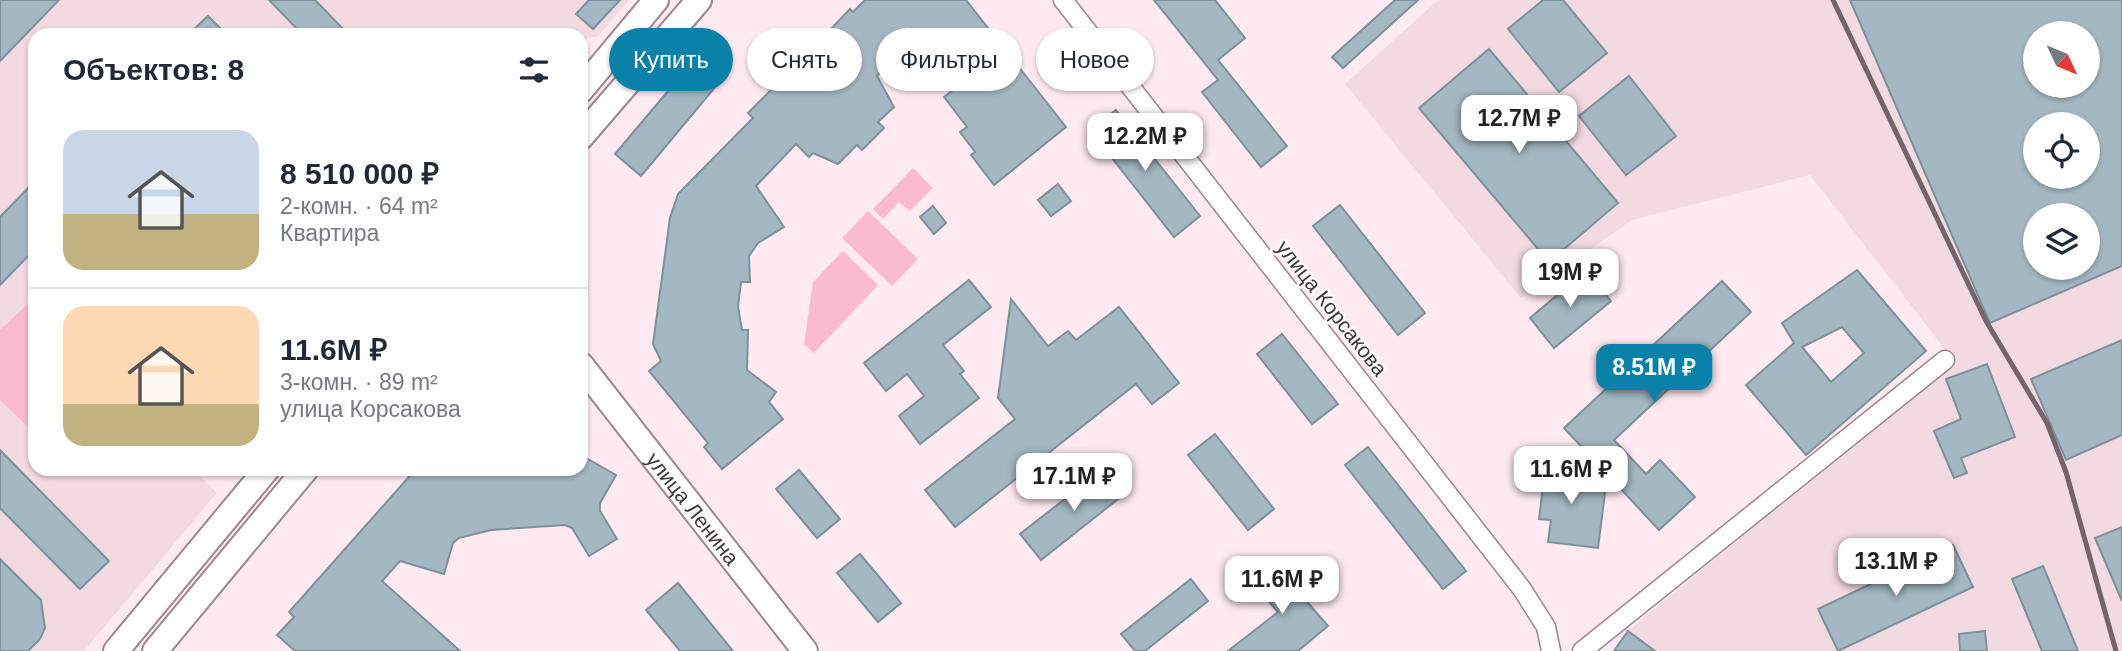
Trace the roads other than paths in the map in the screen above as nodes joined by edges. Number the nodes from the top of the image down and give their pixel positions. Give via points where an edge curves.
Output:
1 (656, 0) edge
2 (698, 0) edge
3 (1063, 0) edge
4 (588, 82) edge
5 (588, 129) edge
6 (1945, 360) dead end
7 (588, 374) edge
8 (261, 476) edge
9 (300, 476) edge
10 (116, 651) edge
11 (155, 651) edge
12 (805, 651) edge
13 (1551, 651) edge
14 (1582, 651) edge

1 - 4 main road
2 - 5 main road
3 - 13 street, улица Корсакова via 1521,589 1546,627
6 - 14 street
7 - 12 main road, улица Ленина
8 - 10 main road
9 - 11 main road

